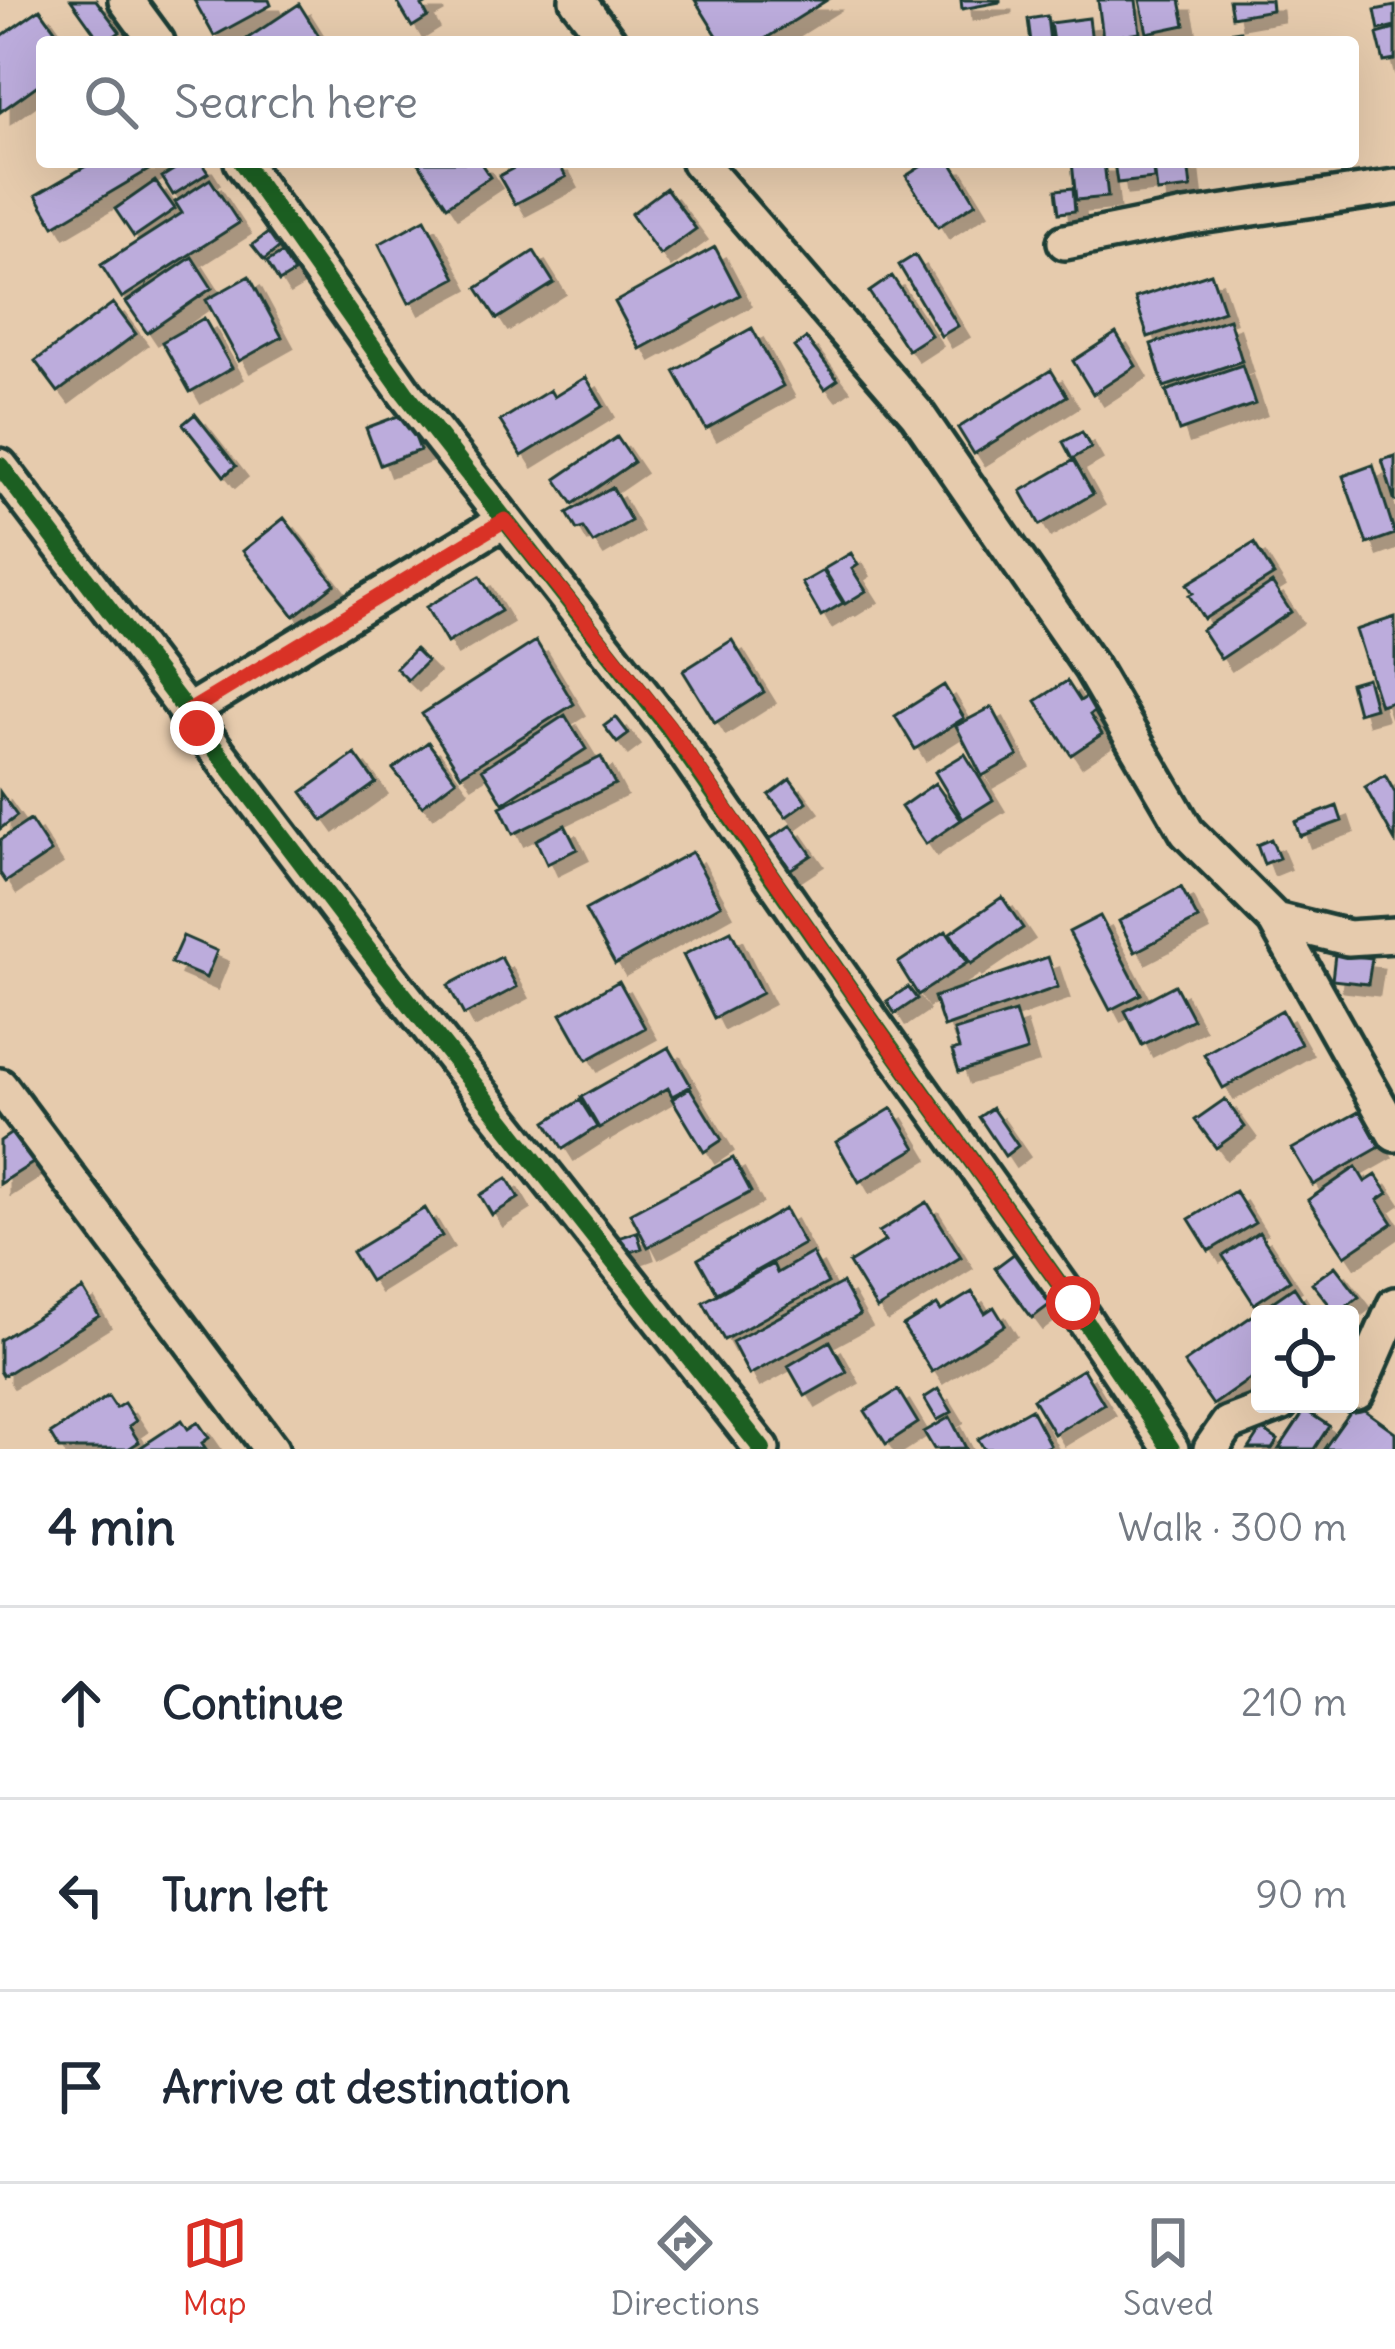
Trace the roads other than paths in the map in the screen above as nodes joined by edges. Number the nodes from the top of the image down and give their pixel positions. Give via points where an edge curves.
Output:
1 (126, 0) edge
2 (577, 0) edge
3 (153, 36) edge
4 (604, 36) edge
5 (246, 168) edge
6 (705, 168) edge
7 (1395, 187) edge
8 (1065, 242) dead end
9 (0, 466) edge
10 (505, 520) junction
11 (186, 713) junction
12 (1275, 920) junction
13 (1395, 935) edge
14 (0, 1086) edge
15 (1395, 1133) edge
16 (1395, 1305) edge
17 (1359, 1387) edge
18 (1257, 1413) edge
19 (271, 1449) edge
20 (762, 1449) edge
21 (1171, 1449) edge
22 (1211, 1449) edge

1 - 3 street
2 - 4 street
5 - 10 street
6 - 12 street via 917,414 1091,668 1187,832
7 - 8 street
9 - 11 street
10 - 11 street
10 - 21 street via 668,725
11 - 20 street
12 - 13 street via 1348,938
12 - 15 street
14 - 19 street
16 - 17 street
18 - 22 street via 1228,1424

